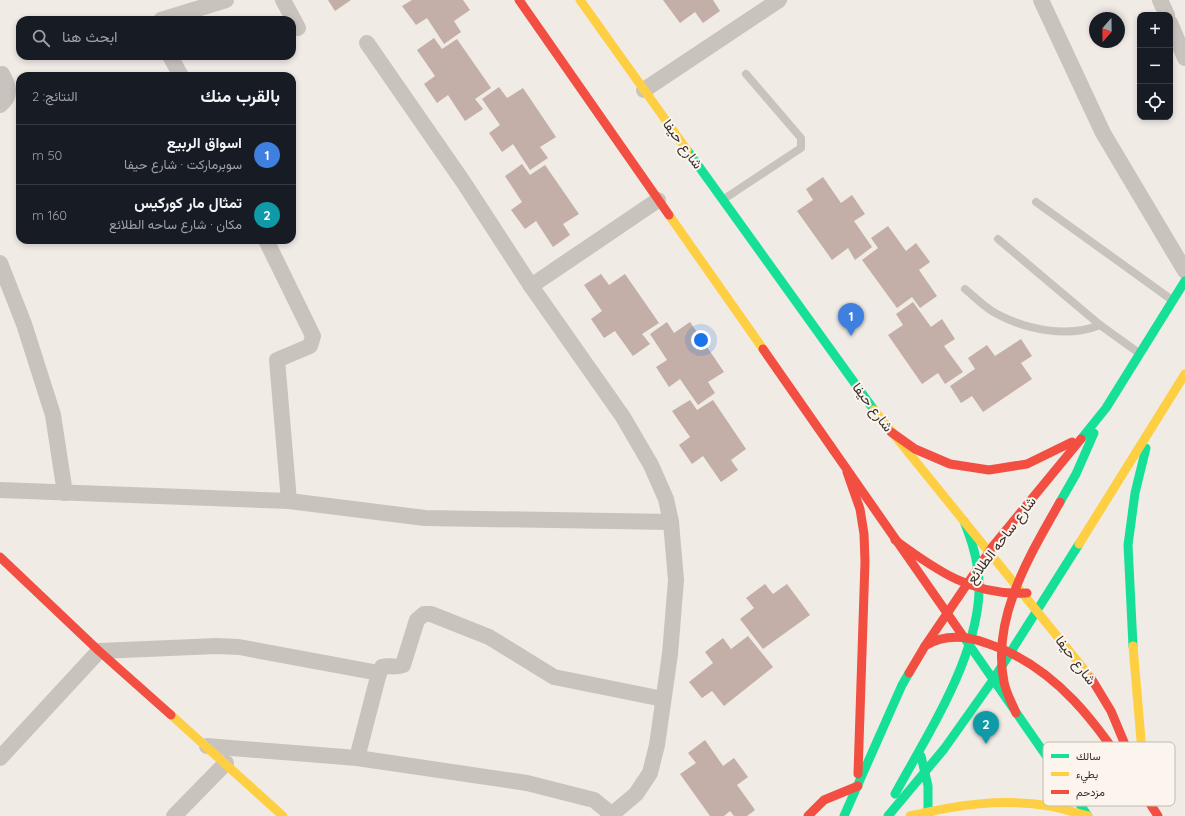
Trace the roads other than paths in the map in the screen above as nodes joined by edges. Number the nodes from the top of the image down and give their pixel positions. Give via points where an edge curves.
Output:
1 (226, 0) edge
2 (282, 0) edge
3 (519, 0) edge
4 (580, 0) edge
5 (779, 0) edge
6 (1041, 0) edge
7 (1160, 0) edge
8 (1166, 12) edge
9 (174, 16) edge
10 (291, 16) edge
11 (296, 24) edge
12 (298, 28) dead end
13 (1173, 29) edge
14 (367, 43) dead end
15 (1185, 58) edge
16 (172, 60) edge
17 (179, 72) edge
18 (2, 74) dead end
19 (746, 74) dead end
20 (644, 90) junction
21 (0, 105) edge
22 (658, 200) junction
23 (723, 200) junction
24 (1036, 202) dead end
25 (998, 239) dead end
26 (268, 244) edge
27 (0, 263) edge
28 (1185, 271) edge
29 (1185, 281) edge
30 (531, 286) junction
31 (965, 289) dead end
32 (1172, 300) junction
33 (1100, 325) junction
34 (1139, 354) junction
35 (1185, 374) edge
36 (1106, 408) junction
37 (1151, 428) junction
38 (891, 432) junction
39 (1081, 436) junction
40 (847, 472) junction
41 (0, 490) edge
42 (65, 493) junction
43 (289, 501) junction
44 (964, 520) junction
45 (671, 522) junction
46 (894, 540) junction
47 (990, 552) junction
48 (0, 557) edge
49 (979, 568) junction
50 (967, 584) junction
51 (1054, 584) junction
52 (979, 588) junction
53 (1015, 589) junction
54 (1024, 594) junction
55 (1037, 610) junction
56 (947, 614) junction
57 (968, 640) junction
58 (925, 646) junction
59 (1002, 647) junction
60 (99, 651) junction
61 (1011, 651) junction
62 (1002, 666) junction
63 (379, 673) junction
64 (993, 680) junction
65 (663, 699) junction
66 (1016, 713) junction
67 (1107, 742) edge
68 (1124, 742) edge
69 (1141, 742) edge
70 (207, 746) junction
71 (919, 750) junction
72 (1043, 752) edge
73 (0, 758) edge
74 (357, 758) junction
75 (226, 763) junction
76 (926, 771) junction
77 (858, 786) junction
78 (1043, 805) edge
79 (1050, 806) edge
80 (1081, 806) edge
81 (1152, 806) edge
82 (928, 813) edge
83 (610, 815) edge
84 (174, 816) edge
85 (283, 816) edge
86 (808, 816) edge
87 (844, 816) edge
88 (883, 816) edge
89 (888, 816) edge
90 (910, 816) edge
91 (1088, 816) edge
92 (1158, 816) edge

1 - 9 street
2 - 10 street
3 - 22 main road
4 - 20 main road, شارع حيفا
5 - 20 street
6 - 28 street via 1103,133
7 - 8 street
11 - 12 street
13 - 15 street
14 - 30 street via 464,183
16 - 17 street
18 - 21 street via 9,92
19 - 23 lane via 801,138 801,148
20 - 23 main road, شارع حيفا
22 - 30 street
22 - 40 main road
23 - 38 main road, شارع حيفا
24 - 32 lane
25 - 33 lane
26 - 43 street via 313,336 310,346 277,360
27 - 42 street via 24,324 53,415
29 - 32 main road, شارع ساحه الطلائع
30 - 45 street via 651,464 666,499
31 - 33 lane via 996,314 1048,331 1086,330
32 - 34 main road, شارع ساحه الطلائع
33 - 34 lane
34 - 36 main road, شارع ساحه الطلائع
35 - 37 main road
36 - 39 main road, شارع ساحه الطلائع
36 - 53 main road
37 - 51 main road
37 - 69 main road via 1135,493 1128,545
38 - 39 main road via 915,449 950,464 989,470 1027,464 1062,449
38 - 44 main road, شارع حيفا
39 - 47 main road, شارع ساحه الطلائع
40 - 46 main road
40 - 77 main road via 860,509 865,562
41 - 42 street
42 - 43 street
43 - 45 street via 425,518
44 - 47 main road, شارع حيفا
44 - 49 main road via 976,549
45 - 65 street via 676,580 670,654
46 - 50 main road via 934,569
46 - 56 main road
47 - 49 main road, شارع ساحه الطلائع
47 - 53 main road, شارع حيفا
48 - 60 main road
49 - 50 main road, شارع ساحه الطلائع
49 - 52 main road
50 - 52 main road
50 - 56 main road, شارع ساحه الطلائع
51 - 54 main road via 1037,592
51 - 55 main road
52 - 53 main road via 991,591
52 - 57 main road via 979,600
53 - 54 main road
53 - 59 main road via 1006,616
54 - 55 main road, شارع حيفا
55 - 61 main road
55 - 68 main road, شارع حيفا via 1089,676 1111,711
56 - 57 main road
56 - 58 main road, شارع ساحه الطلائع
57 - 58 main road via 946,637
57 - 59 main road
57 - 64 main road
57 - 71 main road via 951,688
58 - 77 main road, شارع ساحه الطلائع via 902,685
59 - 61 main road
59 - 62 main road
60 - 63 street via 239,647
60 - 70 main road
60 - 73 street
61 - 62 main road
61 - 67 main road via 1048,674 1072,697
62 - 64 main road
62 - 66 main road via 1004,685
63 - 65 street via 387,666 403,665 417,620 424,614 431,614 489,637 554,677
63 - 74 street
64 - 66 main road
64 - 76 main road
65 - 83 street via 657,745 650,773 636,794
66 - 72 main road
70 - 74 street
70 - 75 main road
71 - 76 main road
71 - 88 main road
74 - 83 street via 527,783 594,800
75 - 84 street
75 - 85 main road
76 - 82 main road via 929,784
76 - 89 main road
77 - 86 main road via 828,796 814,807
77 - 87 main road, شارع ساحه الطلائع
78 - 82 main road via 1012,802 974,803
79 - 91 main road
80 - 91 main road
81 - 92 main road, شارع حيفا
82 - 90 main road

